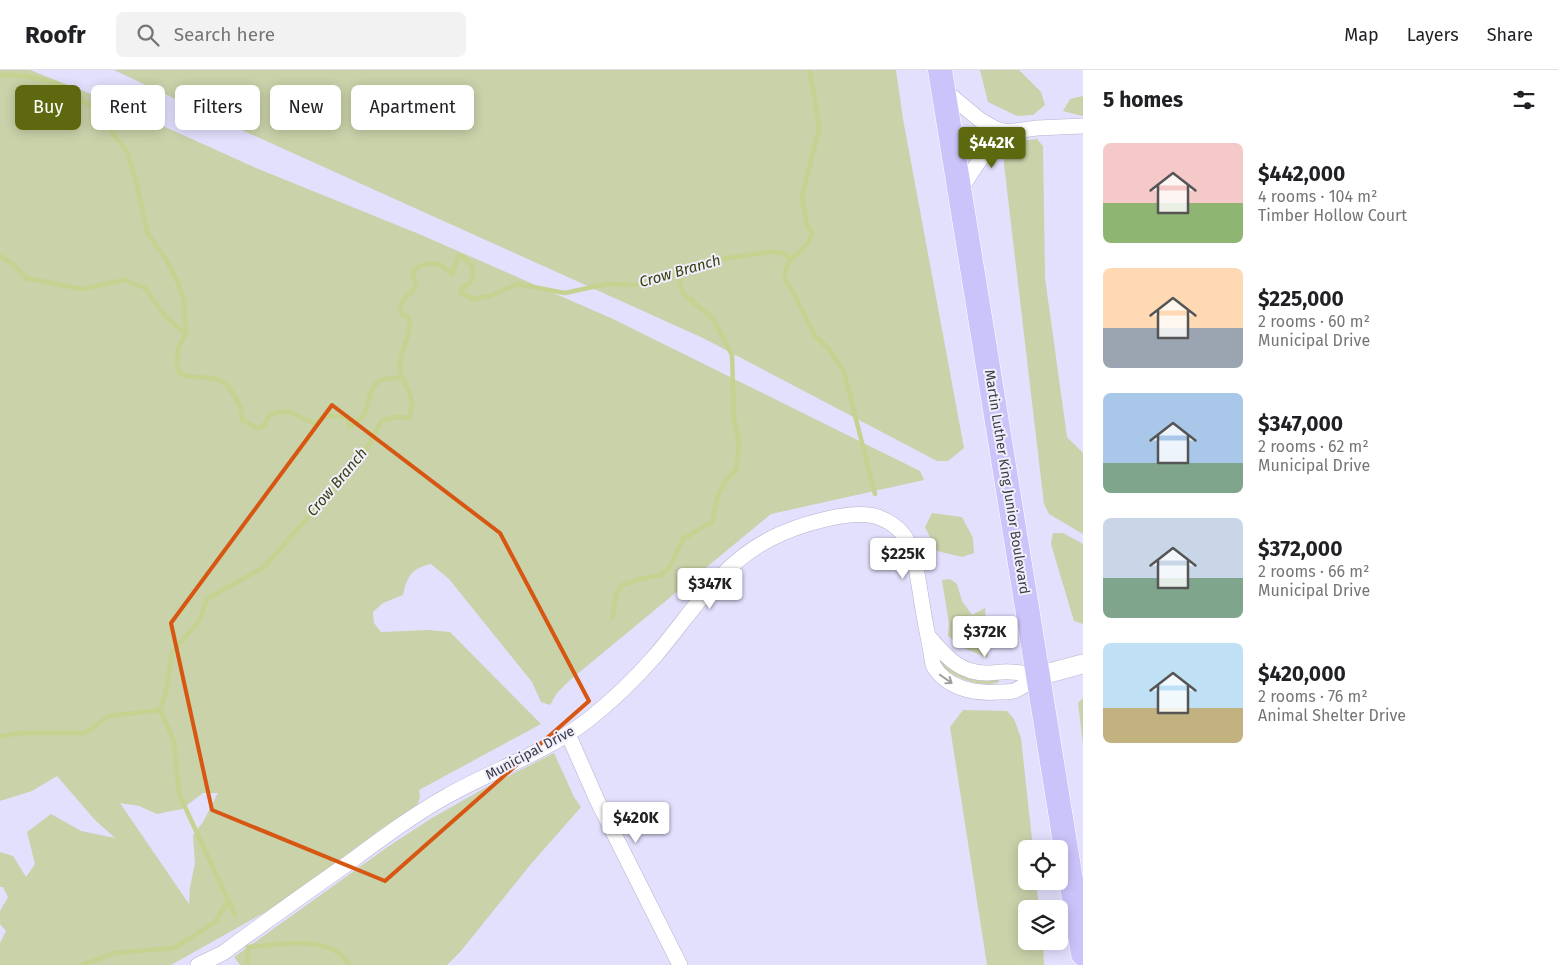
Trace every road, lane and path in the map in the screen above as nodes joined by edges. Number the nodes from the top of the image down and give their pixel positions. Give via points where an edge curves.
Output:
1 (942, 80) edge
2 (1083, 126) edge
3 (1007, 132) junction
4 (960, 190) junction
5 (1083, 664) edge
6 (1038, 676) junction
7 (568, 734) junction
8 (1083, 954) edge
9 (198, 965) edge
10 (680, 965) edge

1 - 3 street via 980,120
1 - 4 main road, Martin Luther King Junior Boulevard
2 - 3 street
3 - 4 street via 985,151
4 - 6 main road, Martin Luther King Junior Boulevard
5 - 6 street
6 - 7 street, Municipal Drive via 1013,691 990,693 967,690 949,683 933,665 918,574 903,534 893,525 865,514 837,516 770,538 750,551 708,588 638,675
6 - 8 main road, Martin Luther King Junior Boulevard
7 - 9 street, Municipal Drive via 447,796 223,952
7 - 10 street via 597,800

